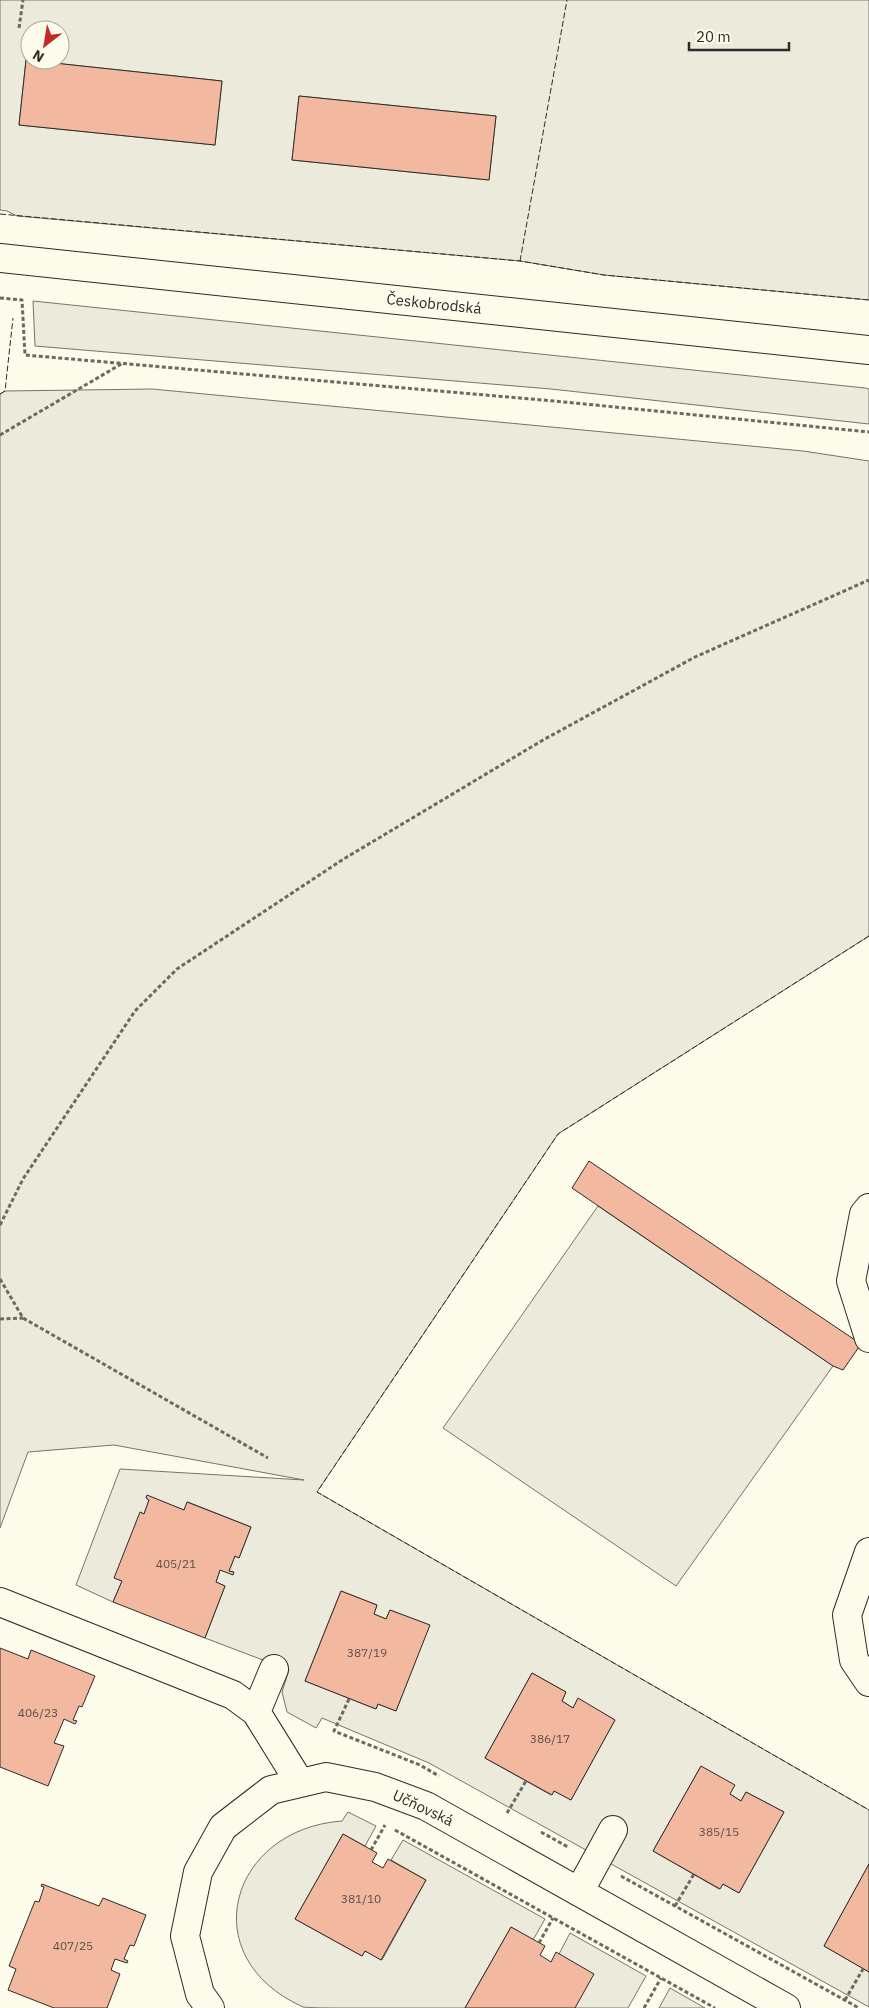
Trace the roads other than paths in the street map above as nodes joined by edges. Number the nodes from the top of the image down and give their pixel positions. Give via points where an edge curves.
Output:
1 (0, 258) edge
2 (869, 350) edge
3 (869, 1208) edge
4 (869, 1338) edge
5 (869, 1552) edge
6 (0, 1602) edge
7 (274, 1669) dead end
8 (869, 1682) edge
9 (256, 1712) junction
10 (300, 1783) junction
11 (613, 1830) dead end
12 (579, 1892) junction
13 (210, 2008) edge
14 (786, 2008) edge

1 - 2 main road, Českobrodská
3 - 4 main road via 864,1214 851,1281
5 - 8 main road via 847,1615 854,1660
6 - 9 main road via 234,1695
7 - 9 main road
9 - 10 main road
10 - 12 main road, Učňovská via 326,1777 375,1787 426,1806
10 - 13 main road, Učňovská via 270,1790 223,1827 198,1872 186,1936 200,1994
11 - 12 main road
12 - 14 main road, Učňovská

